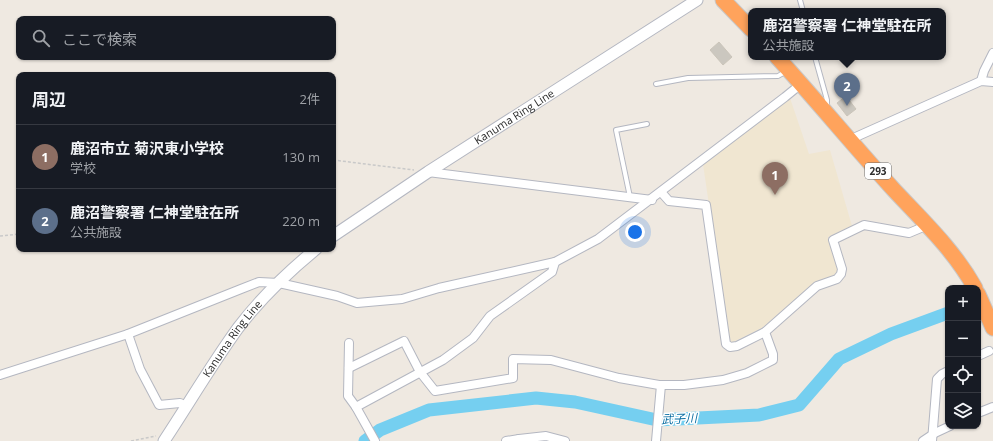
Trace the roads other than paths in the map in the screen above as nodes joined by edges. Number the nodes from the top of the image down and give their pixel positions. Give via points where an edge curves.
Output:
1 (697, 0) edge
2 (723, 0) edge
3 (748, 26) edge
4 (993, 53) edge
5 (780, 60) edge
6 (816, 60) edge
7 (789, 70) junction
8 (981, 81) junction
9 (993, 82) edge
10 (656, 84) dead end
11 (801, 84) junction
12 (826, 112) junction
13 (647, 124) dead end
14 (849, 140) junction
15 (428, 172) junction
16 (661, 192) junction
17 (630, 197) junction
18 (652, 200) junction
19 (928, 225) junction
20 (336, 234) edge
21 (313, 252) edge
22 (554, 262) junction
23 (279, 282) junction
24 (973, 285) edge
25 (981, 301) edge
26 (991, 323) edge
27 (766, 332) junction
28 (128, 334) junction
29 (349, 343) dead end
30 (989, 351) dead end
31 (981, 355) edge
32 (348, 368) junction
33 (420, 372) junction
34 (945, 372) edge
35 (0, 375) edge
36 (661, 385) junction
37 (187, 406) junction
38 (356, 407) junction
39 (993, 408) edge
40 (981, 412) edge
41 (946, 429) edge
42 (161, 438) edge
43 (932, 438) edge
44 (519, 440) edge
45 (375, 441) edge
46 (506, 441) edge
47 (564, 441) edge
48 (656, 441) edge
49 (924, 441) edge

1 - 15 main road, Kanuma Ring Line
2 - 3 highway
4 - 8 street
5 - 7 highway, 293
6 - 12 lane via 827,100
7 - 10 lane via 778,76 688,78
7 - 11 highway, 293
8 - 9 street
8 - 14 street
11 - 12 highway, 293
11 - 16 street
12 - 14 highway, 293
13 - 17 lane via 616,130
14 - 19 highway, 293
15 - 17 street
15 - 20 main road, Kanuma Ring Line
16 - 18 street
16 - 27 street via 670,201 706,205 726,344 730,347 737,346
17 - 18 street
18 - 22 street via 598,239
19 - 24 highway, 293 via 948,247
19 - 27 street via 909,234 864,225 833,240 842,269 841,274 837,279 817,286
21 - 23 main road, Kanuma Ring Line
22 - 23 street via 402,299 357,303
22 - 33 street via 552,272 490,316 472,338 443,360
23 - 28 street via 260,282
23 - 37 main road, Kanuma Ring Line via 239,327
25 - 26 highway, 293
27 - 36 street via 773,354 772,360 747,373 723,380
28 - 35 street
28 - 37 street via 140,369 159,405 180,403
29 - 32 street
30 - 31 street
32 - 33 street via 404,341
32 - 38 street via 348,396
33 - 36 street via 435,391 513,378 513,359 551,360 619,378
33 - 38 street
34 - 43 street via 937,379
36 - 48 street
37 - 42 main road, Kanuma Ring Line
38 - 45 street
39 - 40 street
41 - 43 street
43 - 49 street
44 - 46 street
44 - 47 street via 546,436

